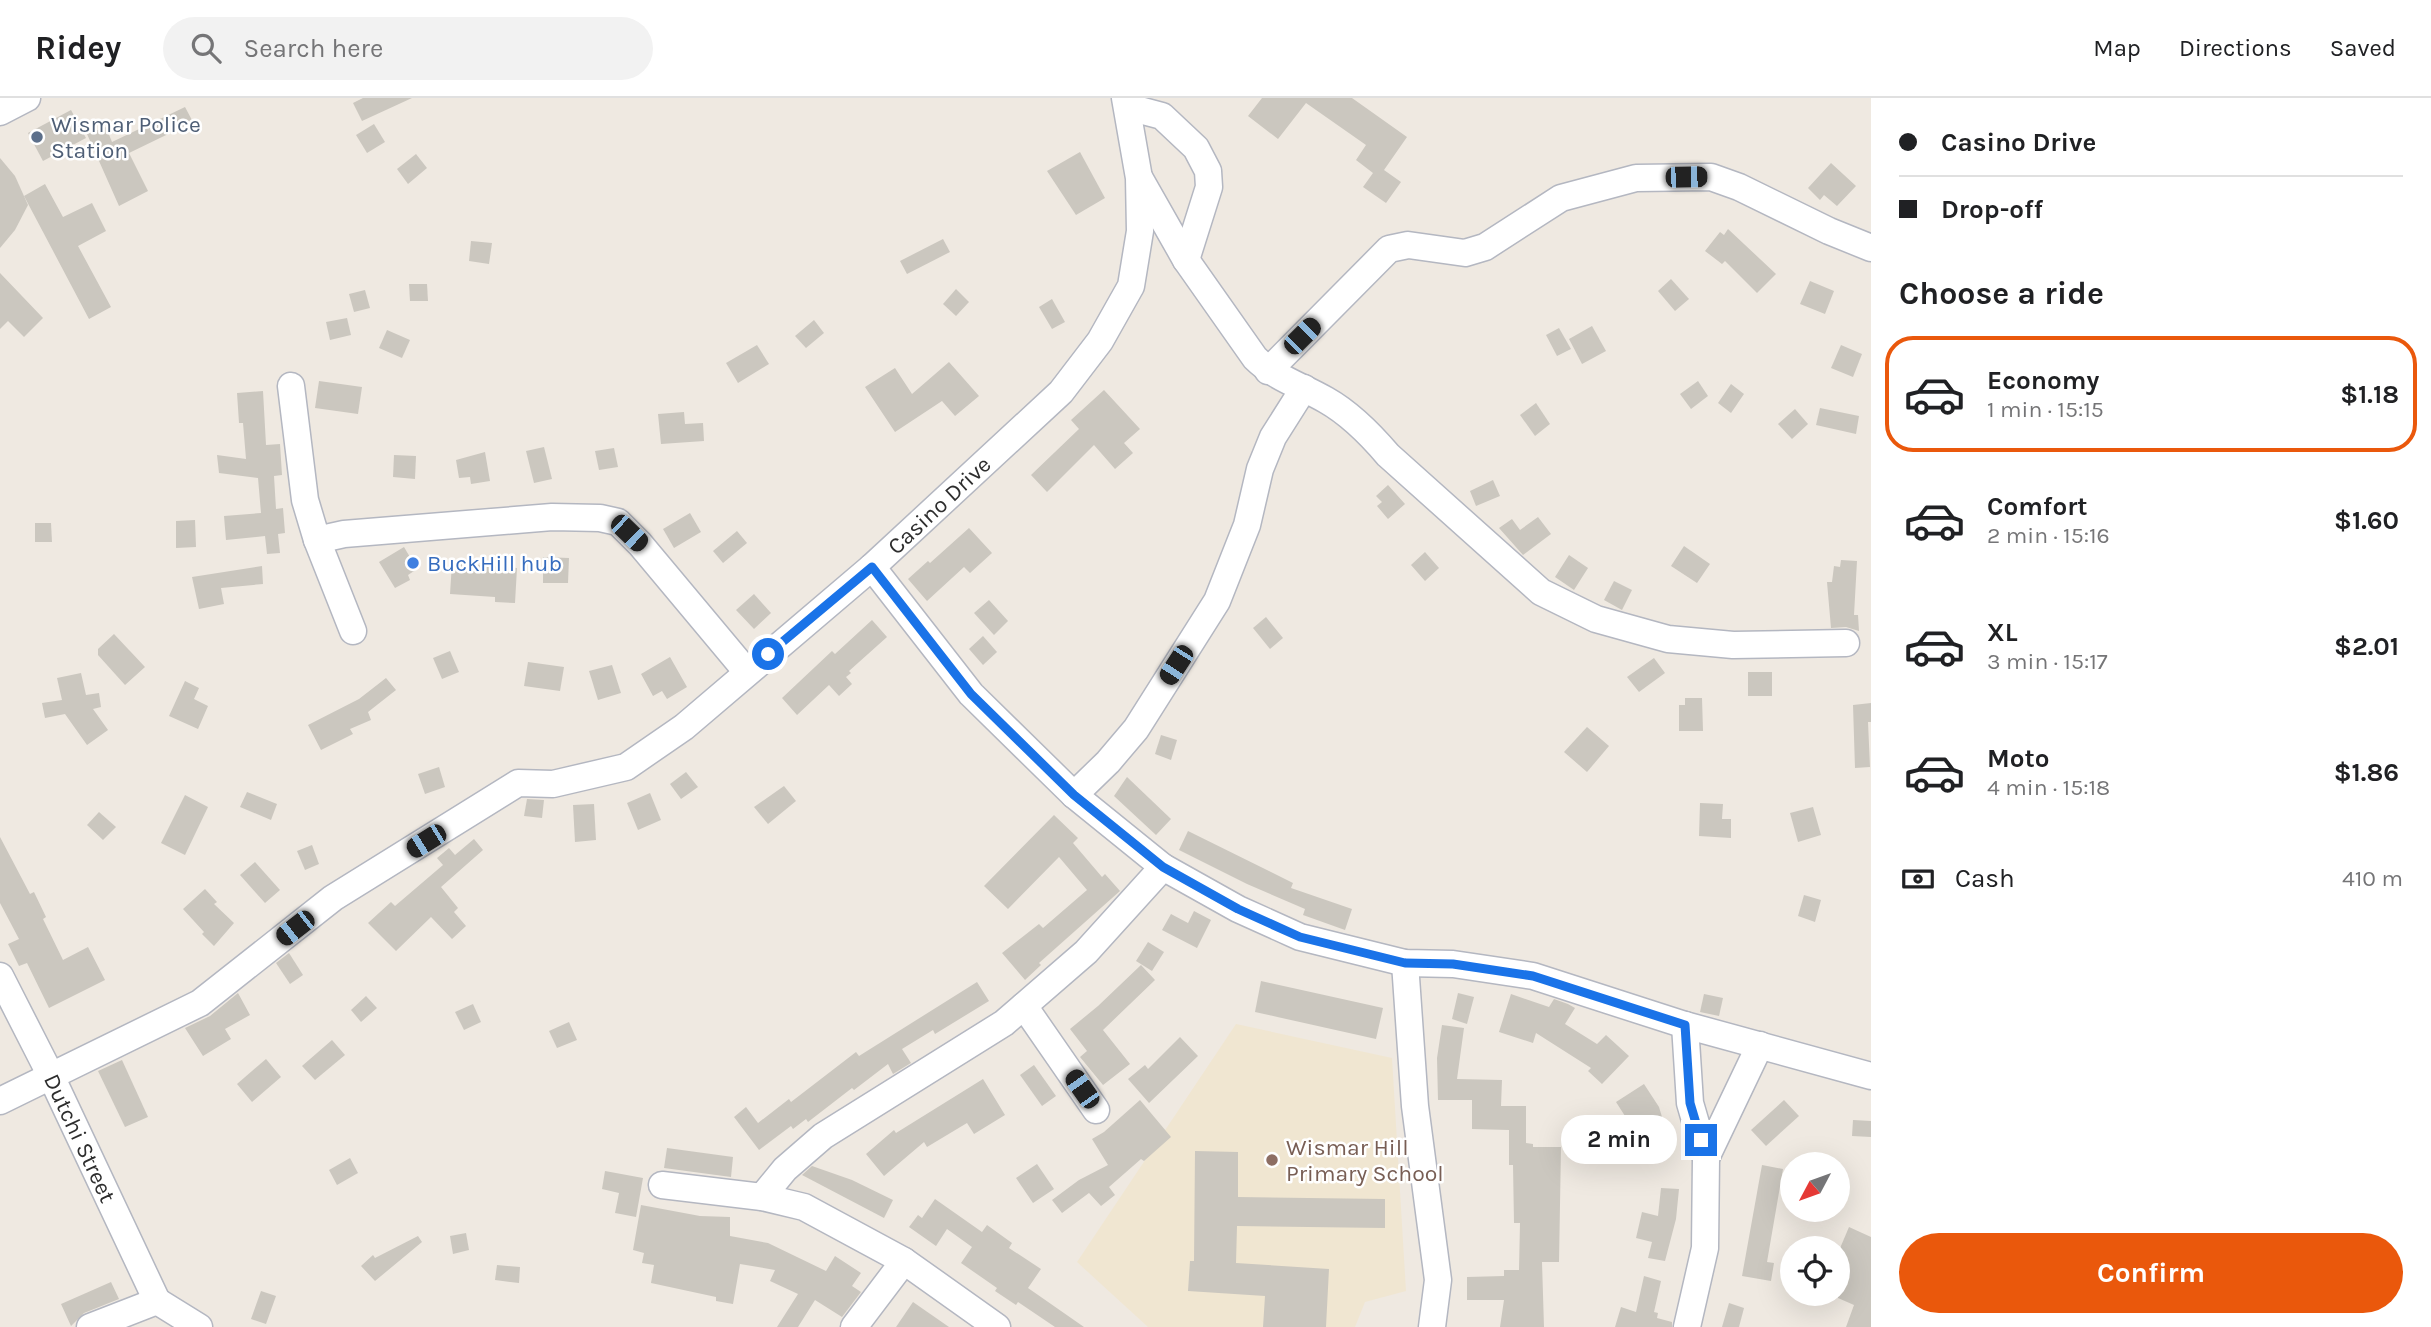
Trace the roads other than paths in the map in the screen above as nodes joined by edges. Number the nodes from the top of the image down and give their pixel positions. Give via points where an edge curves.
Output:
1 (27, 98) edge
2 (1126, 102) edge
3 (0, 112) edge
4 (1139, 178) junction
5 (1871, 248) edge
6 (1186, 260) junction
7 (1268, 371) junction
8 (291, 386) dead end
9 (1304, 388) junction
10 (317, 540) junction
11 (872, 567) junction
12 (354, 631) dead end
13 (1846, 643) dead end
14 (747, 672) junction
15 (1074, 795) junction
16 (1163, 867) junction
17 (1405, 963) junction
18 (0, 976) edge
19 (1024, 1006) junction
20 (1685, 1025) junction
21 (1760, 1045) junction
22 (51, 1076) junction
23 (1871, 1076) edge
24 (0, 1101) edge
25 (1096, 1110) dead end
26 (1706, 1158) junction
27 (662, 1185) dead end
28 (762, 1197) junction
29 (904, 1261) junction
30 (157, 1301) junction
31 (90, 1327) edge
32 (199, 1327) edge
33 (854, 1327) edge
34 (997, 1327) edge
35 (1432, 1327) edge
36 (1687, 1327) edge

1 - 3 street
2 - 4 street, Casino Drive
2 - 6 street via 1162,116 1196,148 1208,171 1209,187
4 - 6 street
4 - 11 street, Casino Drive via 1140,231 1131,286 1100,341 1061,393
5 - 7 street via 1711,177 1636,178 1561,198 1485,247 1465,253 1408,245 1389,248
6 - 7 street
7 - 9 street
8 - 10 street via 305,500
9 - 13 street via 1329,401 1373,437 1541,592 1596,619 1668,639 1733,645
9 - 15 street via 1273,437 1247,525 1217,601 1136,729
10 - 12 street
10 - 14 street via 552,517 618,522
11 - 14 street, Casino Drive
11 - 15 street via 971,694
14 - 22 street, Casino Drive via 684,727 626,767 553,784 518,783 333,898 200,1003
15 - 16 street
16 - 17 street via 1300,937
16 - 19 street via 1086,952
17 - 20 street via 1453,964 1533,976
17 - 35 street via 1415,1106 1438,1280
18 - 22 street, Dutchi Street
19 - 25 street
19 - 28 street via 823,1136 785,1169
20 - 21 street
20 - 26 street via 1690,1103
21 - 23 street
21 - 26 street
22 - 24 street, Casino Drive
22 - 30 street, Dutchi Street
26 - 36 street via 1705,1248
27 - 28 street
28 - 29 street via 804,1207
29 - 33 street
29 - 34 street
30 - 31 street
30 - 32 street

